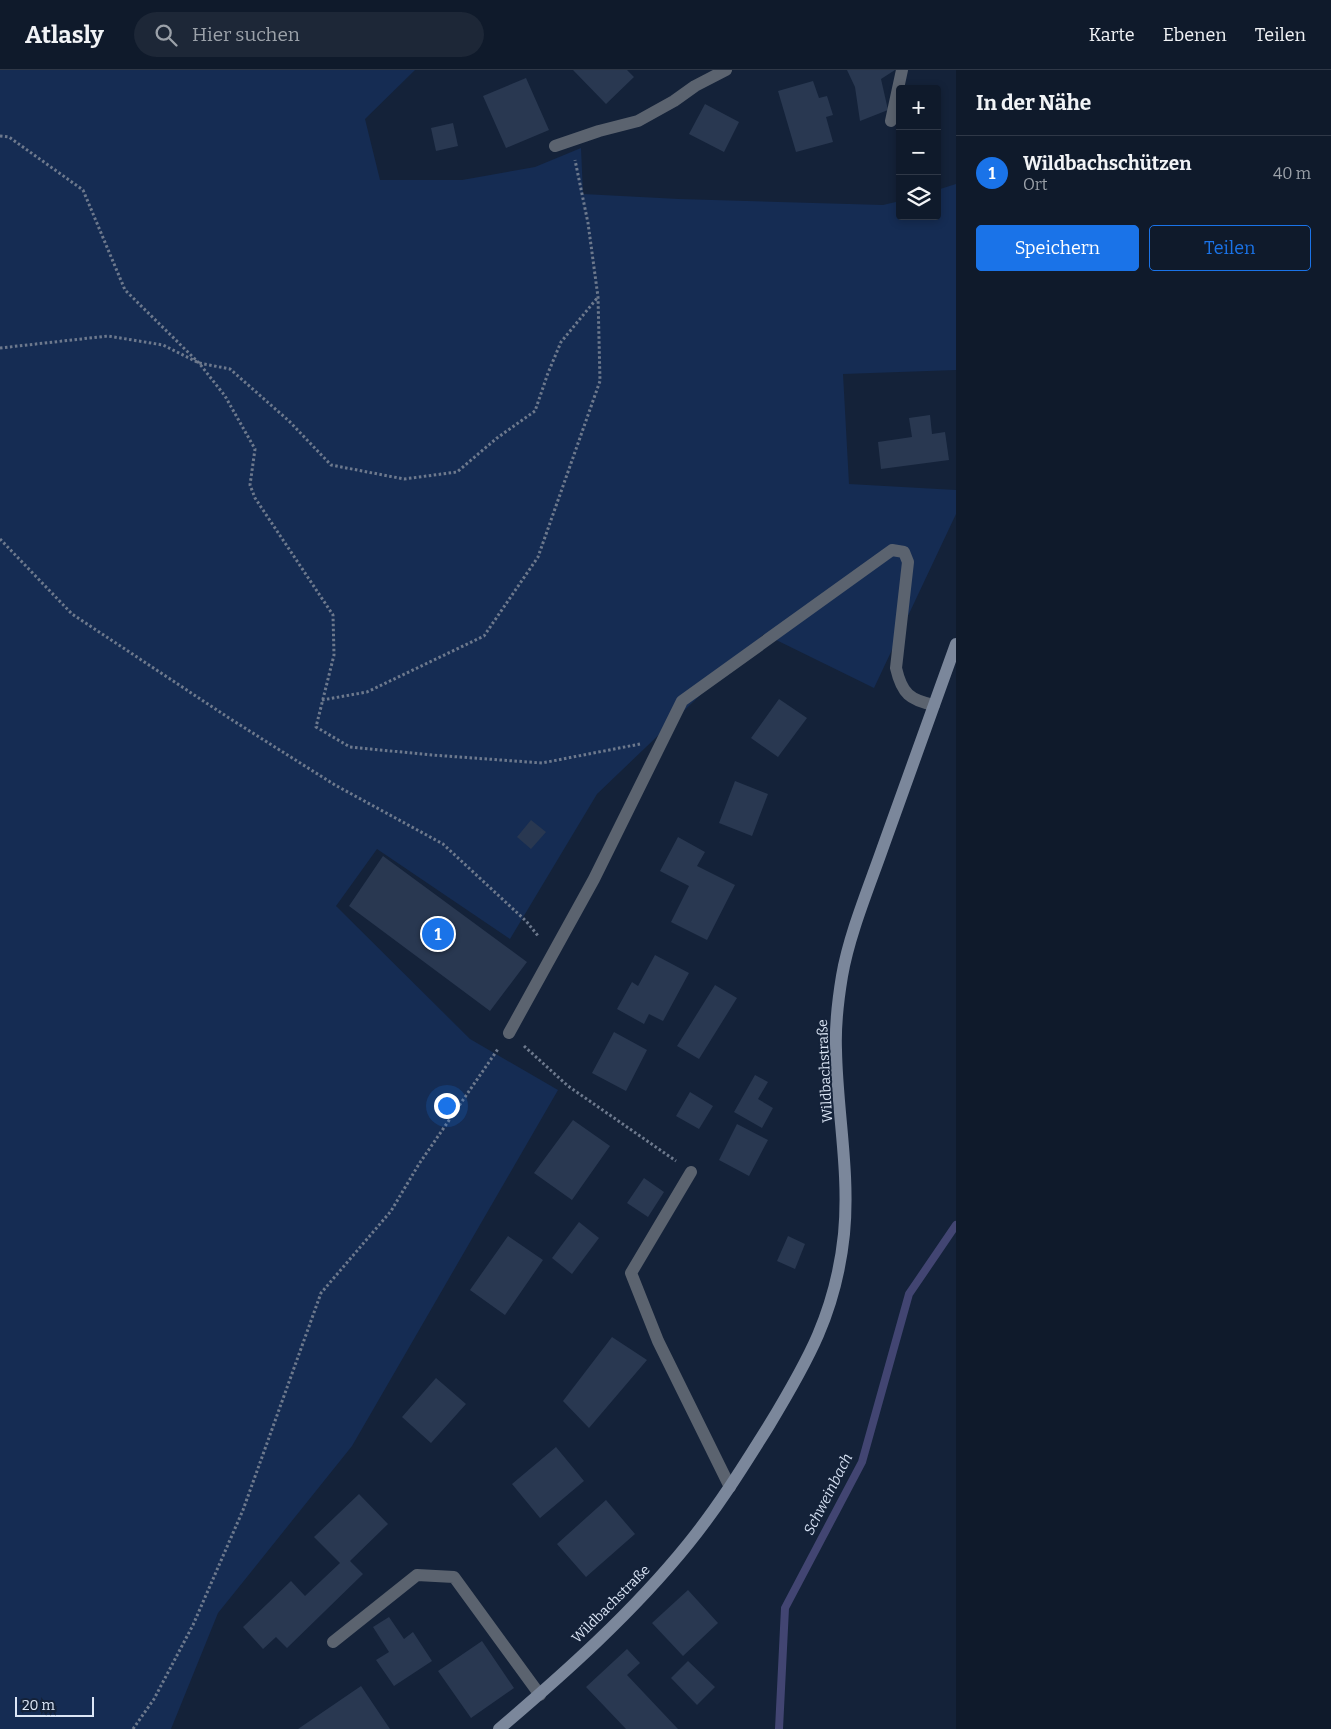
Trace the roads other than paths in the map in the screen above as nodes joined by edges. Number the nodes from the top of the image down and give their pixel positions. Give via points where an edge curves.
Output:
1 (726, 70) edge
2 (902, 70) edge
3 (891, 121) dead end
4 (555, 146) dead end
5 (956, 644) edge
6 (934, 706) junction
7 (509, 1033) road end
8 (691, 1172) road end
9 (730, 1487) junction
10 (333, 1642) dead end
11 (540, 1695) junction
12 (499, 1729) edge

1 - 4 street via 638,121
2 - 3 street
5 - 6 main road, Wildbachstraße
6 - 7 street via 917,702 907,694 898,679 896,668 908,562 904,552 892,550 682,701 594,879
6 - 9 main road, Wildbachstraße via 878,861 843,973 836,1047 844,1142 844,1231 840,1268 829,1310 799,1376
8 - 9 street via 631,1273 658,1341
9 - 11 main road, Wildbachstraße via 648,1590
10 - 11 street via 416,1575 454,1577
11 - 12 main road, Wildbachstraße

